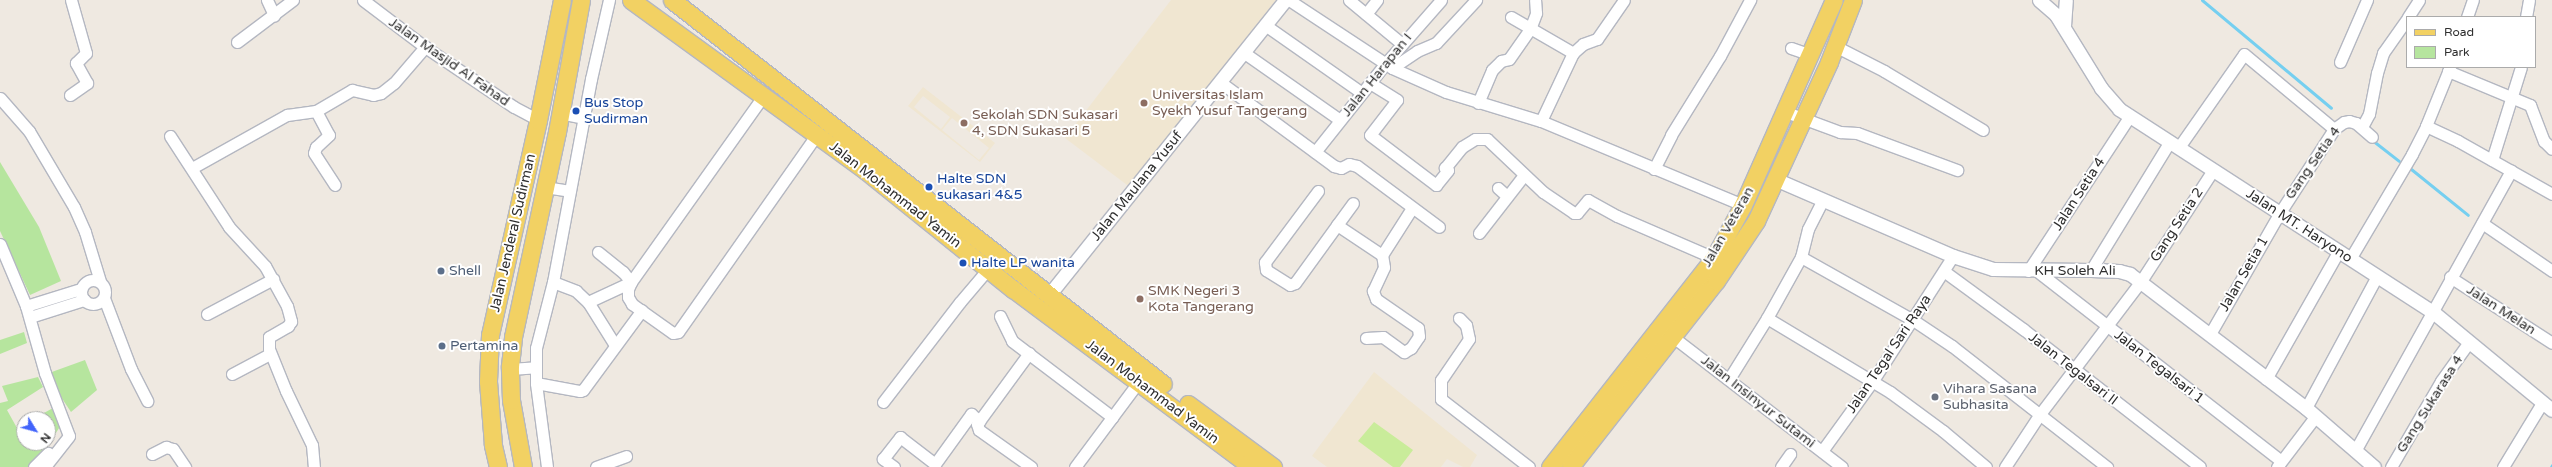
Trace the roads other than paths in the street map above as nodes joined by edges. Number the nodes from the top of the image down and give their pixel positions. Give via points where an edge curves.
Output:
1 (71, 0) edge
2 (268, 0) edge
3 (293, 0) edge
4 (363, 0) edge
5 (562, 0) edge
6 (581, 0) edge
7 (608, 0) edge
8 (631, 0) edge
9 (672, 0) edge
10 (1285, 0) edge
11 (1289, 0) edge
12 (1348, 0) edge
13 (1377, 0) edge
14 (1441, 0) edge
15 (1476, 0) edge
16 (1535, 0) edge
17 (1624, 0) edge
18 (1750, 0) edge
19 (1834, 0) edge
20 (1853, 0) edge
21 (2039, 0) edge
22 (2066, 0) edge
23 (2367, 0) edge
24 (2419, 0) edge
25 (2473, 0) edge
26 (2530, 0) edge
27 (690, 6) edge
28 (1366, 14) junction
29 (274, 15) junction
30 (2409, 16) edge
31 (2467, 16) edge
32 (2526, 16) edge
33 (1511, 17) dead end
34 (2406, 21) edge
35 (1265, 25) junction
36 (2064, 26) junction
37 (1530, 29) junction
38 (682, 37) junction
39 (237, 42) dead end
40 (1402, 44) junction
41 (1835, 46) junction
42 (425, 47) junction
43 (1791, 48) dead end
44 (1243, 52) junction
45 (1573, 53) junction
46 (1811, 55) junction
47 (2340, 62) dead end
48 (1389, 66) junction
49 (2521, 68) edge
50 (2449, 69) edge
51 (1220, 82) junction
52 (1370, 83) junction
53 (1362, 92) junction
54 (70, 95) dead end
55 (764, 95) junction
56 (2512, 97) junction
57 (0, 98) edge
58 (1478, 102) junction
59 (316, 111) junction
60 (1786, 112) junction
61 (560, 113) junction
62 (2130, 116) junction
63 (584, 118) junction
64 (1803, 118) junction
65 (538, 120) junction
66 (1340, 120) junction
67 (1541, 121) junction
68 (2426, 126) junction
69 (2362, 127) junction
70 (2334, 129) junction
71 (1983, 130) dead end
72 (817, 134) junction
73 (170, 136) dead end
74 (2372, 137) dead end
75 (2175, 144) junction
76 (2552, 149) edge
77 (1315, 152) junction
78 (2492, 160) junction
79 (192, 168) junction
80 (1654, 169) junction
81 (1957, 170) dead end
82 (2213, 170) junction
83 (2511, 171) junction
84 (1524, 175) junction
85 (1775, 179) junction
86 (335, 185) dead end
87 (545, 187) junction
88 (1498, 188) dead end
89 (570, 191) junction
90 (1318, 191) dead end
91 (2552, 194) edge
92 (1507, 196) junction
93 (1823, 200) junction
94 (1353, 203) dead end
95 (1743, 205) junction
96 (1412, 208) junction
97 (2278, 214) junction
98 (2482, 223) junction
99 (1337, 225) junction
100 (1439, 228) dead end
101 (1479, 233) dead end
102 (0, 244) edge
103 (598, 252) dead end
104 (2338, 252) junction
105 (1382, 255) junction
106 (1953, 256) junction
107 (1801, 257) junction
108 (1714, 258) junction
109 (2350, 259) junction
110 (988, 269) junction
111 (2091, 270) junction
112 (2033, 271) junction
113 (2552, 271) edge
114 (1945, 272) junction
115 (2377, 276) junction
116 (2450, 277) junction
117 (273, 279) junction
118 (100, 281) junction
119 (2141, 281) junction
120 (553, 282) junction
121 (631, 282) junction
122 (82, 295) junction
123 (1048, 296) junction
124 (104, 298) junction
125 (588, 302) junction
126 (26, 306) junction
127 (642, 310) junction
128 (2433, 312) junction
129 (207, 314) dead end
130 (1000, 316) dead end
131 (30, 317) junction
132 (1459, 318) dead end
133 (1767, 318) junction
134 (1913, 320) junction
135 (2107, 327) junction
136 (2210, 334) junction
137 (1673, 337) junction
138 (1366, 338) dead end
139 (2469, 342) junction
140 (2552, 342) edge
141 (615, 345) junction
142 (1029, 353) junction
143 (270, 354) junction
144 (536, 367) junction
145 (510, 369) junction
146 (2076, 370) junction
147 (232, 374) dead end
148 (1729, 379) junction
149 (2266, 379) junction
150 (1139, 381) junction
151 (1872, 382) junction
152 (536, 384) junction
153 (147, 401) dead end
154 (883, 402) dead end
155 (2547, 406) edge
156 (2306, 408) junction
157 (2040, 414) junction
158 (1112, 417) junction
159 (1599, 417) junction
160 (2315, 417) junction
161 (980, 421) junction
162 (67, 427) junction
163 (1822, 451) junction
164 (2354, 451) junction
165 (152, 454) dead end
166 (1790, 454) dead end
167 (626, 456) dead end
168 (2279, 464) edge
169 (1076, 466) edge
170 (1247, 466) edge
171 (34, 467) edge
172 (45, 467) edge
173 (185, 467) edge
174 (314, 467) edge
175 (498, 467) edge
176 (523, 467) edge
177 (547, 467) edge
178 (596, 467) edge
179 (894, 467) edge
180 (1031, 467) edge
181 (1273, 467) edge
182 (1529, 467) edge
183 (1550, 467) edge
184 (1570, 467) edge
185 (1781, 467) edge
186 (1842, 467) edge
187 (1986, 467) edge
188 (2005, 467) edge
189 (2107, 467) edge
190 (2200, 467) edge
191 (2374, 467) edge
192 (2392, 467) edge
193 (2503, 467) edge

1 - 54 street via 86,53 76,63 87,83
2 - 29 street
3 - 29 street
4 - 42 street, Jalan Masjid Al Fahad
5 - 65 main road, Jalan Jenderal Sudirman
6 - 61 main road, Jalan Jenderal Sudirman
7 - 63 street
8 - 38 main road, Jalan Mohammad Yamin
9 - 27 main road, Jalan Mohammad Yamin
10 - 35 street, Jalan Maulana Yusuf
11 - 48 street
12 - 28 street
13 - 28 street
14 - 40 street, Jalan Harapan I
15 - 48 street via 1436,42
16 - 37 street via 1536,13
17 - 45 street via 1597,39 1583,44
18 - 80 street via 1720,56 1671,135
19 - 46 main road, Jalan Veteran
20 - 41 main road, Jalan Veteran
21 - 36 street, Jalan MT. Haryono
22 - 36 street
23 - 47 street
24 - 30 street
25 - 31 street
26 - 32 street
27 - 38 main road via 681,27
27 - 123 main road, Jalan Mohammad Yamin
28 - 40 street
29 - 39 street
33 - 37 street
34 - 69 street via 2380,60 2371,109
35 - 44 street, Jalan Maulana Yusuf
35 - 53 street
36 - 62 street, Jalan MT. Haryono via 2109,99
37 - 45 street
37 - 58 street via 1509,59 1501,61 1492,70
38 - 55 main road, Jalan Mohammad Yamin
40 - 48 street, Jalan Harapan I
41 - 64 main road, Jalan Veteran
41 - 71 street via 1884,71
42 - 59 street via 382,93 373,95 352,90
42 - 65 street, Jalan Masjid Al Fahad via 514,107
43 - 46 street
44 - 51 street, Jalan Maulana Yusuf
44 - 66 street
45 - 67 street
46 - 60 main road, Jalan Veteran
48 - 52 street, Jalan Harapan I
48 - 58 street via 1446,92
49 - 56 street
50 - 56 street
50 - 68 street
51 - 77 street
51 - 123 street, Jalan Maulana Yusuf
52 - 53 street, Jalan Harapan I
52 - 84 street via 1397,100 1370,135 1436,185 1448,170 1445,168 1462,147 1479,138 1487,140 1519,167
53 - 66 street, Jalan Harapan I
55 - 72 main road, Jalan Mohammad Yamin
55 - 121 street
56 - 76 street via 2532,107 2544,141
56 - 78 street
57 - 118 street via 29,131 74,207
58 - 67 street
59 - 79 street via 280,118
59 - 86 street via 329,135 316,147 314,153
60 - 64 street
60 - 95 main road, Jalan Veteran
61 - 63 street
61 - 87 main road, Jalan Jenderal Sudirman
62 - 75 street, Jalan MT. Haryono
62 - 112 street, Jalan Setia 4
63 - 89 street
64 - 81 street via 1840,132 1857,134
64 - 85 main road, Jalan Veteran
65 - 175 main road, Jalan Jenderal Sudirman via 490,334 488,381 493,445
66 - 77 street, Jalan Harapan I
67 - 80 street
68 - 78 street
68 - 109 street
69 - 70 street, Gang Setia 4 via 2349,121
69 - 74 street, Gang Setia 4
70 - 75 street via 2244,54
70 - 97 street, Gang Setia 4
72 - 110 main road, Jalan Mohammad Yamin
72 - 127 street via 678,332 673,333
73 - 79 street
75 - 82 street, Jalan MT. Haryono
75 - 111 street
77 - 96 street via 1338,168 1349,164 1356,166
78 - 83 street
79 - 117 street via 229,227 265,266
80 - 95 street
82 - 97 street, Jalan MT. Haryono
82 - 119 street, Gang Setia 2
83 - 91 street
83 - 98 street
84 - 92 street
84 - 108 street via 1574,213 1577,213 1588,200 1617,216
85 - 93 street, KH Soleh Ali
85 - 137 main road, Jalan Veteran via 1756,221 1716,281
87 - 89 street
87 - 145 main road, Jalan Jenderal Sudirman via 513,336
88 - 92 street
89 - 120 street
90 - 99 street via 1265,262 1264,268 1290,285 1295,283
92 - 101 street
93 - 106 street, KH Soleh Ali
93 - 107 street via 1808,229
94 - 99 street
95 - 108 main road, Jalan Veteran
96 - 100 street
96 - 105 street
97 - 104 street, Jalan MT. Haryono
97 - 136 street, Jalan Setia 1
98 - 113 street
98 - 116 street
99 - 105 street
102 - 126 street
103 - 121 street via 623,272
104 - 109 street, Jalan MT. Haryono
104 - 149 street
105 - 138 street via 1384,265 1373,295 1420,332 1408,351 1404,352 1383,337
106 - 112 street, KH Soleh Ali via 1993,269
106 - 114 street, Jalan Tegal Sari Raya
107 - 133 street
107 - 134 street
108 - 159 main road, Jalan Veteran
109 - 115 street, Jalan MT. Haryono
110 - 150 main road, Jalan Mohammad Yamin
110 - 154 street
111 - 112 street, KH Soleh Ali
111 - 119 street, KH Soleh Ali via 2124,272
112 - 135 street, Jalan Tegalsari 1
114 - 134 street, Jalan Tegal Sari Raya
114 - 146 street, Jalan Tegalsari II
115 - 128 street, Jalan MT. Haryono
115 - 156 street
116 - 128 street
116 - 140 street, Jalan Melan
117 - 129 street
117 - 143 street via 287,306 291,321 288,326 269,338
118 - 122 street via 88,280
118 - 124 street via 105,289
119 - 135 street, Gang Setia 2
119 - 136 street, KH Soleh Ali
120 - 125 street via 576,291
120 - 144 street via 538,334
121 - 125 street
121 - 127 street via 628,297 632,304
122 - 124 street via 94,304
122 - 126 street
122 - 131 street
123 - 181 main road, Jalan Mohammad Yamin
124 - 153 street via 131,369
125 - 141 street
126 - 131 street
127 - 141 street
128 - 139 street, Jalan MT. Haryono
128 - 164 street
130 - 142 street via 1009,338
131 - 162 street via 45,373
132 - 182 street via 1466,324 1469,339 1440,380 1441,399
133 - 148 street
133 - 151 street
134 - 151 street, Jalan Tegal Sari Raya
134 - 157 street via 1977,364
135 - 146 street, Gang Setia 2
135 - 168 street, Jalan Tegalsari 1
136 - 149 street, KH Soleh Ali
137 - 148 street, Jalan Insinyur Sutami
137 - 159 main road, Jalan Veteran
139 - 155 street, Jalan MT. Haryono
139 - 192 street, Gang Sukarasa 4 via 2441,381
141 - 152 street via 583,390
142 - 158 street
142 - 161 street
143 - 147 street
143 - 174 street via 312,445
144 - 145 street
144 - 152 street
145 - 176 main road, Jalan Jenderal Sudirman via 512,400
146 - 157 street, Gang Setia 2
146 - 190 street, Jalan Tegalsari II
148 - 163 street, Jalan Insinyur Sutami
149 - 156 street, KH Soleh Ali
150 - 158 street
150 - 170 main road, Jalan Mohammad Yamin
151 - 163 street, Jalan Tegal Sari Raya
151 - 187 street via 1927,418
152 - 177 street
155 - 193 street
156 - 160 street, KH Soleh Ali
157 - 188 street, Gang Setia 2
157 - 189 street
158 - 169 street
159 - 183 main road, Jalan Veteran
159 - 184 main road, Jalan Veteran
160 - 164 street, KH Soleh Ali
160 - 168 street
161 - 179 street via 972,414 935,464 900,437 883,459
161 - 180 street via 977,424 980,430
162 - 171 street via 45,457
162 - 172 street via 68,436
163 - 186 street, Jalan Insinyur Sutami
164 - 191 street, KH Soleh Ali
165 - 173 street via 166,447 173,449
166 - 185 street
167 - 178 street

